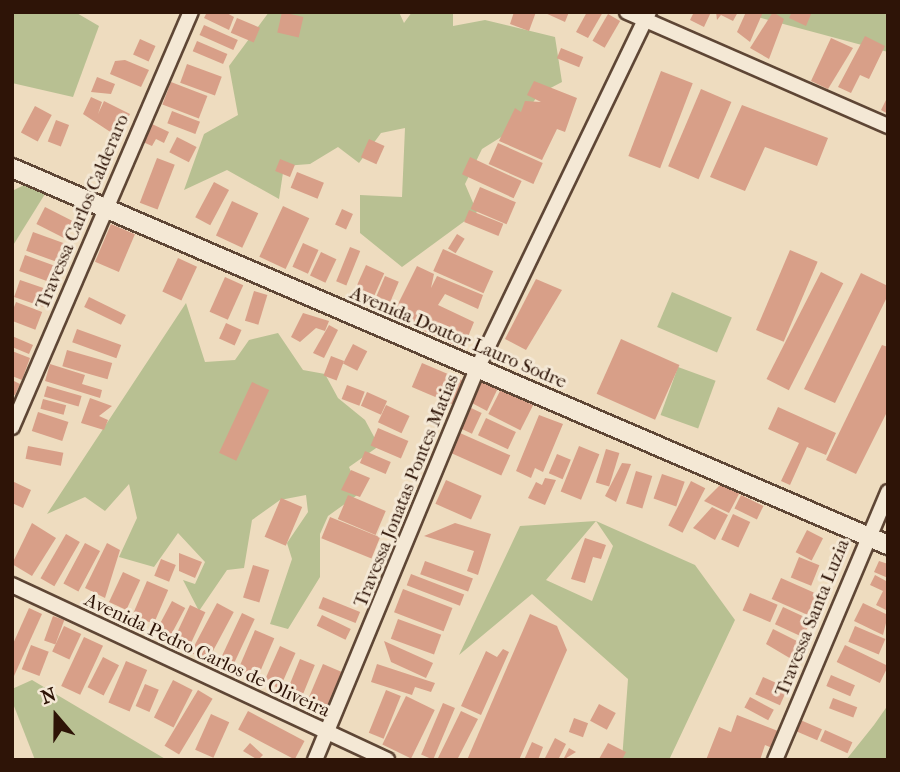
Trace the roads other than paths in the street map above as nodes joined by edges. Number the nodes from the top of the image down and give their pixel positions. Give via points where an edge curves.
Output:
1 (191, 12) edge
2 (627, 12) edge
3 (647, 17) edge
4 (888, 126) edge
5 (12, 168) edge
6 (104, 208) junction
7 (477, 369) junction
8 (12, 427) edge
9 (888, 492) edge
10 (867, 536) junction
11 (888, 545) edge
12 (12, 585) edge
13 (329, 735) junction
14 (315, 760) edge
15 (387, 760) edge
16 (775, 760) edge

1 - 6 street, Travessa Carlos Calderaro
2 - 3 street
3 - 4 street
3 - 7 street, Travessa Jonatas Pontes Matias
5 - 6 street, Avenida Doutor Lauro Sodre
6 - 7 street, Avenida Doutor Lauro Sodre
6 - 8 street, Travessa Carlos Calderaro
7 - 10 street, Avenida Doutor Lauro Sodre
7 - 13 street, Travessa Jonatas Pontes Matias
9 - 10 street, Travessa Santa Luzia
10 - 11 street, Avenida Doutor Lauro Sodre
10 - 16 street, Travessa Santa Luzia
12 - 13 street, Avenida Pedro Carlos de Oliveira
13 - 14 street, Travessa Jonatas Pontes Matias
13 - 15 street, Avenida Pedro Carlos de Oliveira

